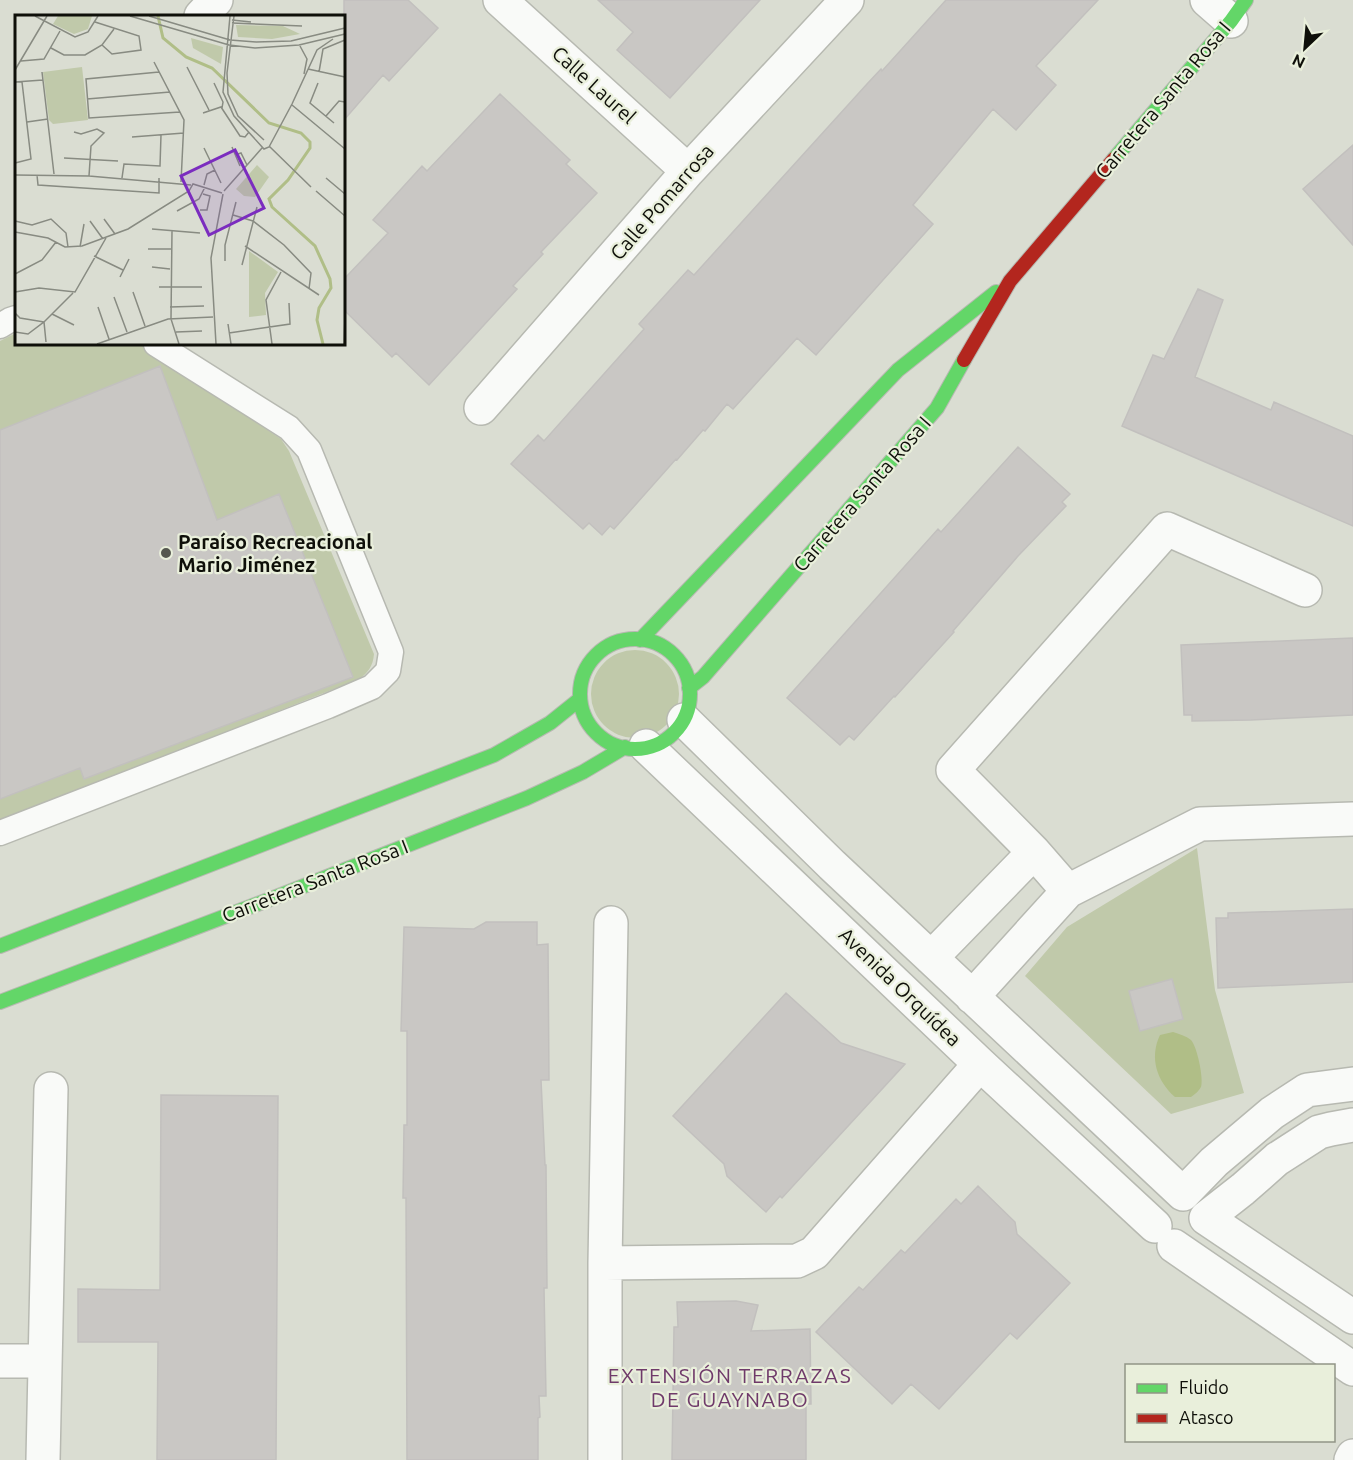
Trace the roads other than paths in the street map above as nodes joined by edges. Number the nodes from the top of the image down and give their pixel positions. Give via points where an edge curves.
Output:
1 (216, 0) edge
2 (500, 0) edge
3 (847, 0) edge
4 (1228, 7) edge
5 (202, 15) edge
6 (688, 171) junction
7 (1010, 281) junction
8 (15, 318) edge
9 (0, 326) edge
10 (158, 345) edge
11 (482, 408) dead end
12 (1305, 590) dead end
13 (640, 640) junction
14 (689, 688) junction
15 (580, 699) junction
16 (684, 720) junction
17 (635, 746) junction
18 (1353, 819) edge
19 (0, 833) edge
20 (1034, 852) junction
21 (1068, 891) junction
22 (611, 923) dead end
23 (0, 946) edge
24 (931, 958) junction
25 (972, 997) junction
26 (0, 1002) edge
27 (981, 1064) junction
28 (1353, 1084) edge
29 (51, 1089) dead end
30 (1353, 1125) edge
31 (1183, 1194) junction
32 (1206, 1218) junction
33 (1165, 1236) junction
34 (605, 1263) junction
35 (1353, 1317) edge
36 (0, 1361) edge
37 (45, 1361) junction
38 (1353, 1369) edge
39 (43, 1460) edge
40 (605, 1460) edge

1 - 5 street
2 - 6 street, Calle Laurel
3 - 6 street, Calle Pomarrosa
4 - 7 street, Carretera Santa Rosa I
6 - 11 street, Calle Pomarrosa
7 - 13 street, Carretera Santa Rosa I via 897,370
7 - 14 street, Carretera Santa Rosa I via 937,408
8 - 9 lane
10 - 19 lane via 289,428 309,450 391,652 388,671 372,687 328,706
12 - 20 street via 1167,529 953,770
13 - 14 street via 670,651 684,668
13 - 15 street via 619,641 592,659 582,678
14 - 16 street
15 - 17 street via 593,728 609,742
15 - 23 street via 536,733 494,755
16 - 17 street via 661,741
16 - 24 street
17 - 26 street, Carretera Santa Rosa I via 527,798
17 - 27 street, Avenida Orquídea
18 - 21 street via 1200,824
20 - 21 street
20 - 24 street
21 - 25 street
22 - 34 street
24 - 25 street
25 - 31 street
27 - 33 street, Avenida Orquídea
27 - 34 street via 814,1253 797,1261
28 - 31 street via 1307,1090 1272,1113
29 - 37 street
30 - 32 street via 1319,1132 1277,1159
31 - 32 street via 1201,1204
31 - 33 street via 1162,1200 1155,1213
32 - 33 street via 1200,1237 1188,1245
32 - 35 street
33 - 38 street, Avenida Orquídea
34 - 40 street
36 - 37 street
37 - 39 street

